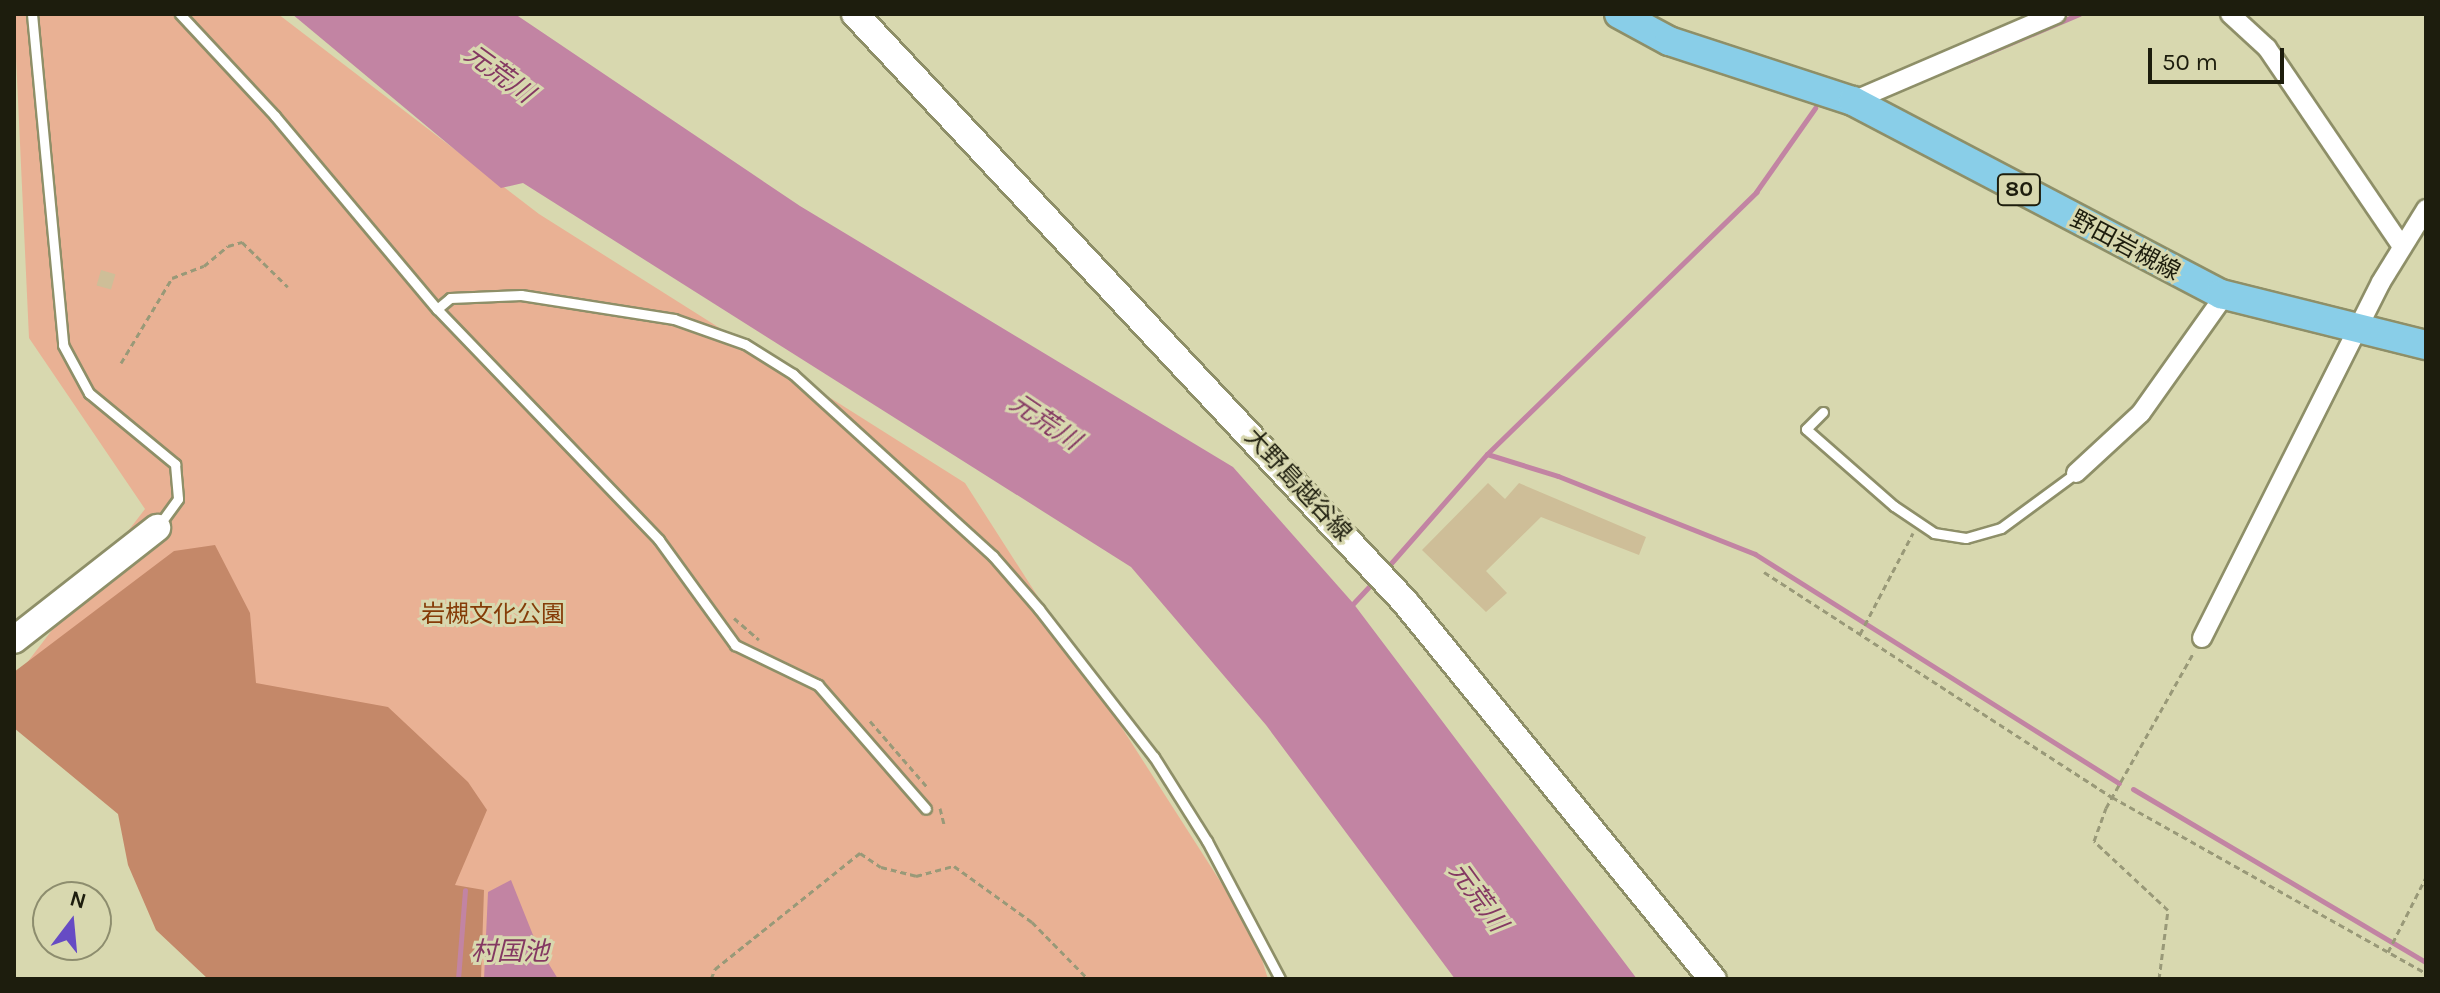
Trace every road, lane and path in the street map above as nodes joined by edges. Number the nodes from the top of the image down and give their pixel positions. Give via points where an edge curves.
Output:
1 (32, 14) edge
2 (180, 14) edge
3 (855, 14) edge
4 (1619, 14) edge
5 (2056, 14) edge
6 (2230, 14) edge
7 (1853, 101) junction
8 (2426, 209) edge
9 (2401, 245) junction
10 (288, 287) dead end
11 (2225, 295) junction
12 (437, 309) junction
13 (2358, 331) junction
14 (2426, 345) edge
15 (121, 363) dead end
16 (1823, 412) dead end
17 (2076, 473) joint
18 (1919, 522) junction
19 (157, 528) joint
20 (1764, 572) dead end
21 (725, 610) dead end
22 (1860, 634) junction
23 (2202, 638) joint
24 (14, 640) edge
25 (766, 646) dead end
26 (867, 718) dead end
27 (2112, 797) junction
28 (926, 809) dead end
29 (944, 824) dead end
30 (2426, 877) edge
31 (2388, 952) junction
32 (2426, 973) edge
33 (711, 979) edge
34 (1088, 979) edge
35 (1280, 979) edge
36 (1714, 979) edge
37 (2159, 979) edge

1 - 19 lane via 63,345 89,393 175,464 178,499
2 - 12 lane via 275,116
3 - 36 main road, 大野島越谷線 via 1405,602
4 - 7 main road, 野田岩槻線 / 80 via 1669,41
5 - 7 street
6 - 9 street via 2267,48
7 - 11 main road, 野田岩槻線 / 80
8 - 9 street
9 - 13 street
10 - 15 path via 242,242 228,246 204,266 172,278
11 - 13 main road, 野田岩槻線 / 80
11 - 17 street via 2141,413
12 - 28 lane via 659,540 735,645 818,685
12 - 35 lane via 450,298 521,295 674,319 745,344 793,374 993,556 1039,609 1154,757 1207,841
13 - 14 main road, 野田岩槻線 / 80
13 - 23 street
16 - 18 lane via 1806,429
17 - 18 lane via 2001,528 1966,538 1934,533
18 - 22 path
19 - 24 main road
20 - 22 path
21 - 25 path
22 - 27 path
23 - 27 path
26 - 29 path via 926,785
27 - 31 path
27 - 37 path via 2094,841 2168,910
30 - 31 path
31 - 32 path
33 - 34 path via 737,951 860,853 881,867 916,876 954,866 1032,922

